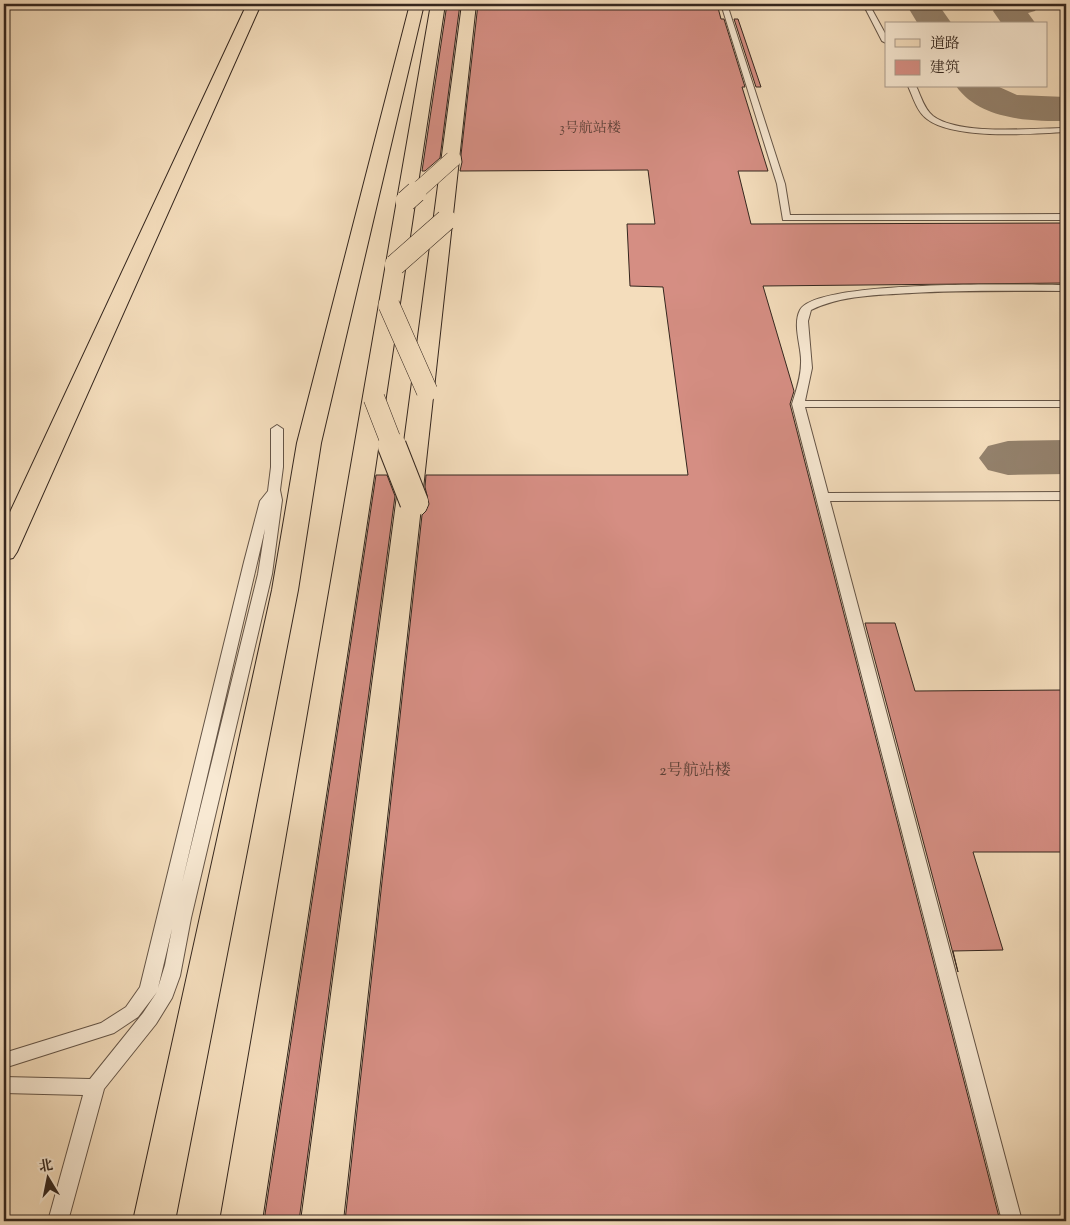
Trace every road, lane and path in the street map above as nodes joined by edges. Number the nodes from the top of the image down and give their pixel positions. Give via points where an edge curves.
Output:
1 (254, 4) edge
2 (417, 4) edge
3 (438, 4) edge
4 (470, 4) edge
5 (724, 4) edge
6 (866, 4) edge
7 (885, 39) edge
8 (913, 88) edge
9 (1066, 130) edge
10 (452, 159) junction
11 (406, 201) junction
12 (1066, 217) edge
13 (446, 220) junction
14 (396, 265) junction
15 (1066, 288) edge
16 (389, 305) junction
17 (427, 391) junction
18 (374, 398) junction
19 (798, 404) junction
20 (1066, 404) edge
21 (277, 429) dead end
22 (273, 493) junction
23 (821, 496) junction
24 (1066, 496) edge
25 (414, 502) junction
26 (4, 552) edge
27 (4, 1060) edge
28 (4, 1085) edge
29 (95, 1087) junction
30 (58, 1221) edge
31 (154, 1221) edge
32 (240, 1221) edge
33 (322, 1221) edge
34 (337, 1221) edge
35 (1012, 1221) edge

1 - 26 main road
2 - 31 main road via 309,443 285,590
3 - 11 main road
4 - 10 main road
4 - 33 main road
5 - 12 lane via 781,184 786,218
6 - 7 lane
8 - 9 lane via 928,116 946,125 979,130
10 - 11 main road, bridge
10 - 13 main road
11 - 14 main road
13 - 14 main road, bridge
13 - 17 main road, bridge
14 - 16 main road
15 - 19 lane via 928,288 839,296 820,301 807,308 803,316 808,366
16 - 17 main road, bridge
16 - 18 main road
17 - 25 main road
18 - 25 main road, bridge
18 - 32 main road
19 - 20 lane
19 - 23 lane
21 - 22 lane via 277,474
22 - 27 lane via 266,501 237,616 149,989 132,1012 106,1028
22 - 29 lane via 276,500 265,574 174,963 158,1007 134,1040 105,1070
23 - 24 lane
23 - 35 lane
25 - 34 main road
28 - 29 lane
29 - 30 lane

